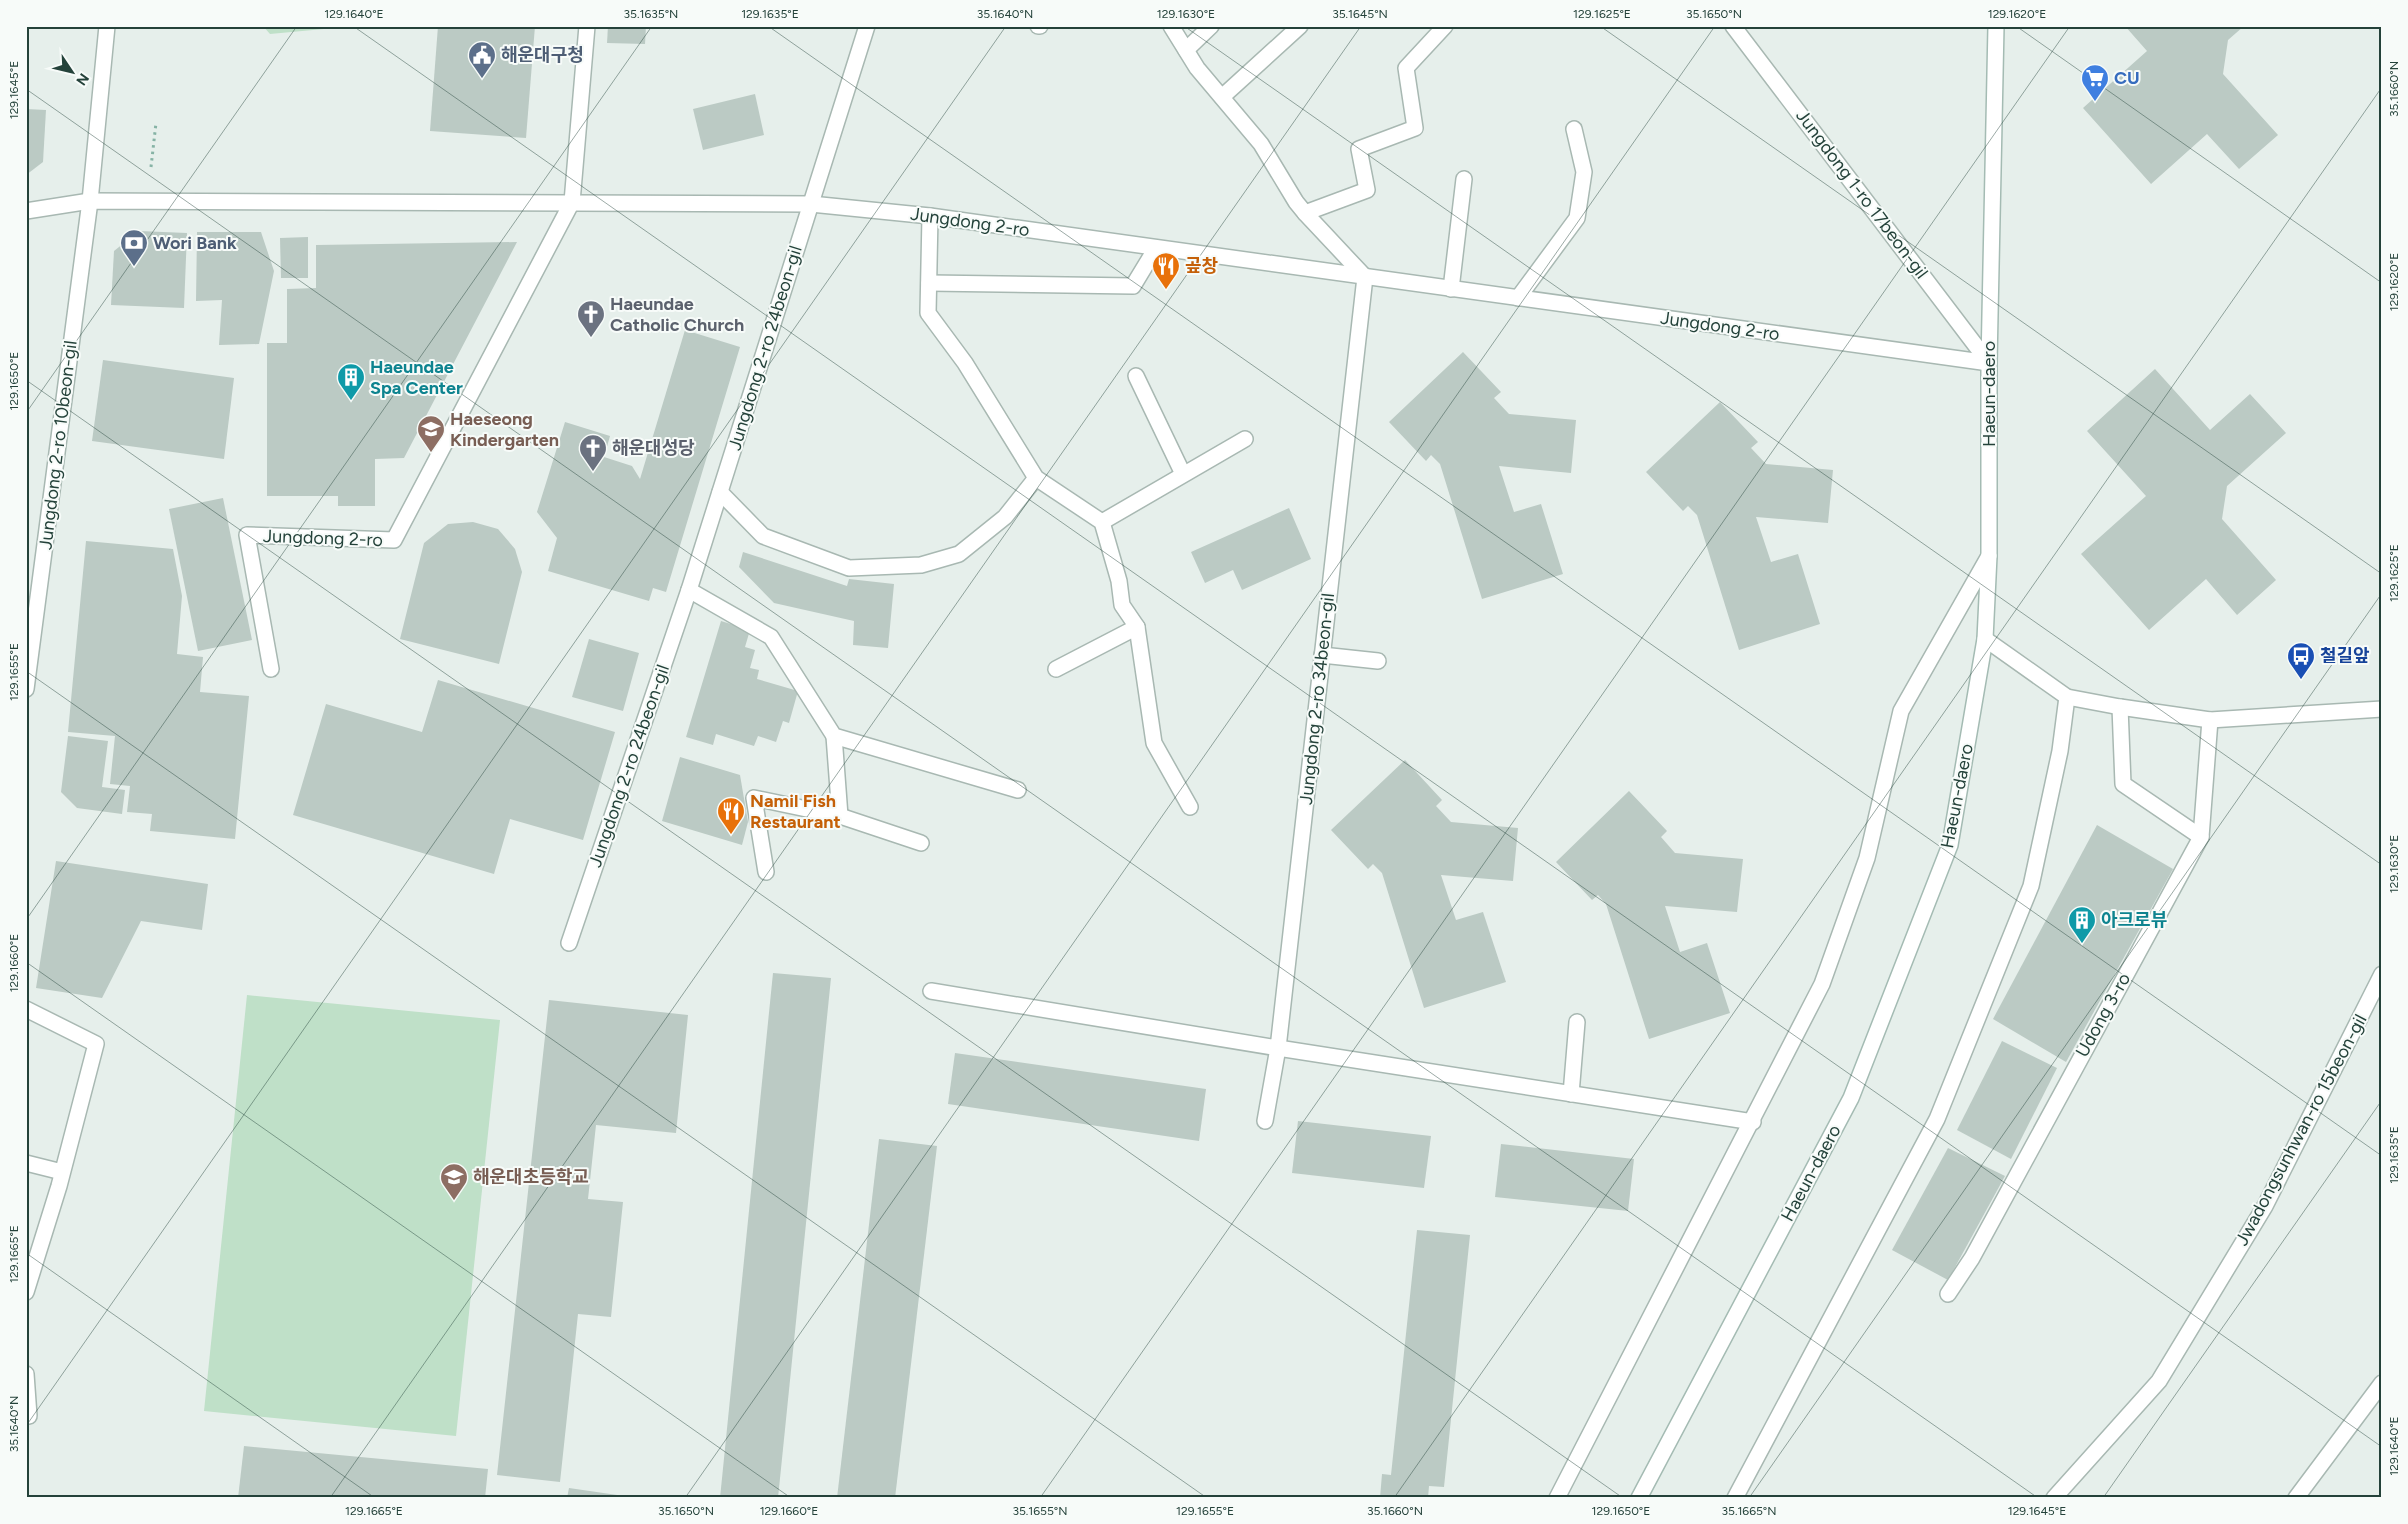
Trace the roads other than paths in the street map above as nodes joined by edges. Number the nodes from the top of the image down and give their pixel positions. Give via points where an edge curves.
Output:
1 (107, 26) edge
2 (587, 26) edge
3 (867, 26) edge
4 (1171, 26) edge
5 (1211, 26) edge
6 (1300, 26) edge
7 (1445, 26) edge
8 (1733, 26) edge
9 (1996, 26) edge
10 (1186, 50) junction
11 (1222, 97) junction
12 (1574, 129) dead end
13 (1464, 179) dead end
14 (90, 201) junction
15 (572, 202) junction
16 (810, 204) junction
17 (26, 211) edge
18 (1305, 213) junction
19 (930, 216) junction
20 (1156, 248) junction
21 (1365, 277) junction
22 (929, 283) junction
23 (1451, 289) junction
24 (1518, 298) junction
25 (1989, 363) junction
26 (1136, 376) dead end
27 (1245, 439) dead end
28 (1183, 474) junction
29 (1036, 478) junction
30 (720, 492) junction
31 (1102, 522) junction
32 (1989, 556) junction
33 (689, 590) junction
34 (1137, 627) junction
35 (1985, 639) junction
36 (1322, 654) junction
37 (1378, 661) dead end
38 (271, 669) dead end
39 (1056, 669) dead end
40 (26, 688) edge
41 (2067, 697) junction
42 (2120, 707) junction
43 (2382, 708) edge
44 (2210, 720) junction
45 (834, 736) junction
46 (1018, 790) dead end
47 (1190, 807) dead end
48 (840, 816) junction
49 (2201, 837) junction
50 (921, 843) dead end
51 (766, 872) dead end
52 (569, 943) dead end
53 (2382, 974) edge
54 (931, 991) dead end
55 (26, 1009) edge
56 (1577, 1022) dead end
57 (1278, 1048) junction
58 (1571, 1094) junction
59 (1266, 1121) dead end
60 (1753, 1122) junction
61 (26, 1163) edge
62 (62, 1172) junction
63 (26, 1292) edge
64 (1948, 1294) dead end
65 (26, 1374) edge
66 (2382, 1382) edge
67 (30, 1416) dead end
68 (1557, 1498) edge
69 (1639, 1498) edge
70 (1735, 1498) edge
71 (2054, 1498) edge
72 (2296, 1498) edge

1 - 14 street, Jungdong 2-ro 10beon-gil
2 - 15 street
3 - 16 street, Jungdong 2-ro 24beon-gil
4 - 10 street
5 - 10 street
6 - 11 street
7 - 18 street via 1406,68 1415,128 1359,149 1367,190
8 - 25 street, Jungdong 1-ro 17beon-gil
9 - 25 street, Haeun-daero
10 - 11 street
11 - 18 street via 1261,144
12 - 24 street via 1584,172 1577,218
13 - 23 street
14 - 15 street, Jungdong 2-ro
14 - 17 street, Jungdong 2-ro
14 - 40 street, Jungdong 2-ro 10beon-gil
15 - 16 street, Jungdong 2-ro
15 - 38 street, Jungdong 2-ro via 394,540 247,534
16 - 19 street, Jungdong 2-ro
16 - 30 street, Jungdong 2-ro 24beon-gil
18 - 21 street
19 - 20 street, Jungdong 2-ro
19 - 22 street
20 - 21 street, Jungdong 2-ro
20 - 22 street via 1133,286
21 - 23 street, Jungdong 2-ro
21 - 36 street, Jungdong 2-ro 34beon-gil
22 - 29 street via 928,313 965,363
23 - 24 street, Jungdong 2-ro
24 - 25 street, Jungdong 2-ro
25 - 32 street, Haeun-daero
26 - 28 street
27 - 28 street
28 - 31 street
29 - 30 street via 1005,517 959,554 921,565 849,568 763,536
29 - 31 street
30 - 33 street, Jungdong 2-ro 24beon-gil
31 - 34 street via 1119,581 1122,605
32 - 35 street, Haeun-daero
32 - 60 street via 1901,711 1867,858 1822,984
33 - 45 street via 771,637
33 - 52 street, Jungdong 2-ro 24beon-gil
34 - 39 street
34 - 47 street via 1154,743
35 - 41 street
35 - 69 street, Haeun-daero via 1950,845 1851,1098
36 - 37 street
36 - 57 street, Jungdong 2-ro 34beon-gil
41 - 42 street
41 - 70 street via 2060,751 2031,886 1937,1119
42 - 44 street
42 - 49 street via 2123,784
43 - 44 street
44 - 49 street, Udong 3-ro
45 - 46 street
45 - 48 street
48 - 50 street
48 - 51 street via 754,798
49 - 64 street, Udong 3-ro via 1972,1258
53 - 71 street, Jwadongsunhwan-ro 15beon-gil via 2265,1206 2158,1381
54 - 57 street
55 - 62 street via 96,1044
56 - 58 street
57 - 58 street
57 - 59 street, Jungdong 2-ro 34beon-gil
58 - 60 street
60 - 68 street
61 - 62 street
62 - 63 street
65 - 67 street
66 - 72 street

